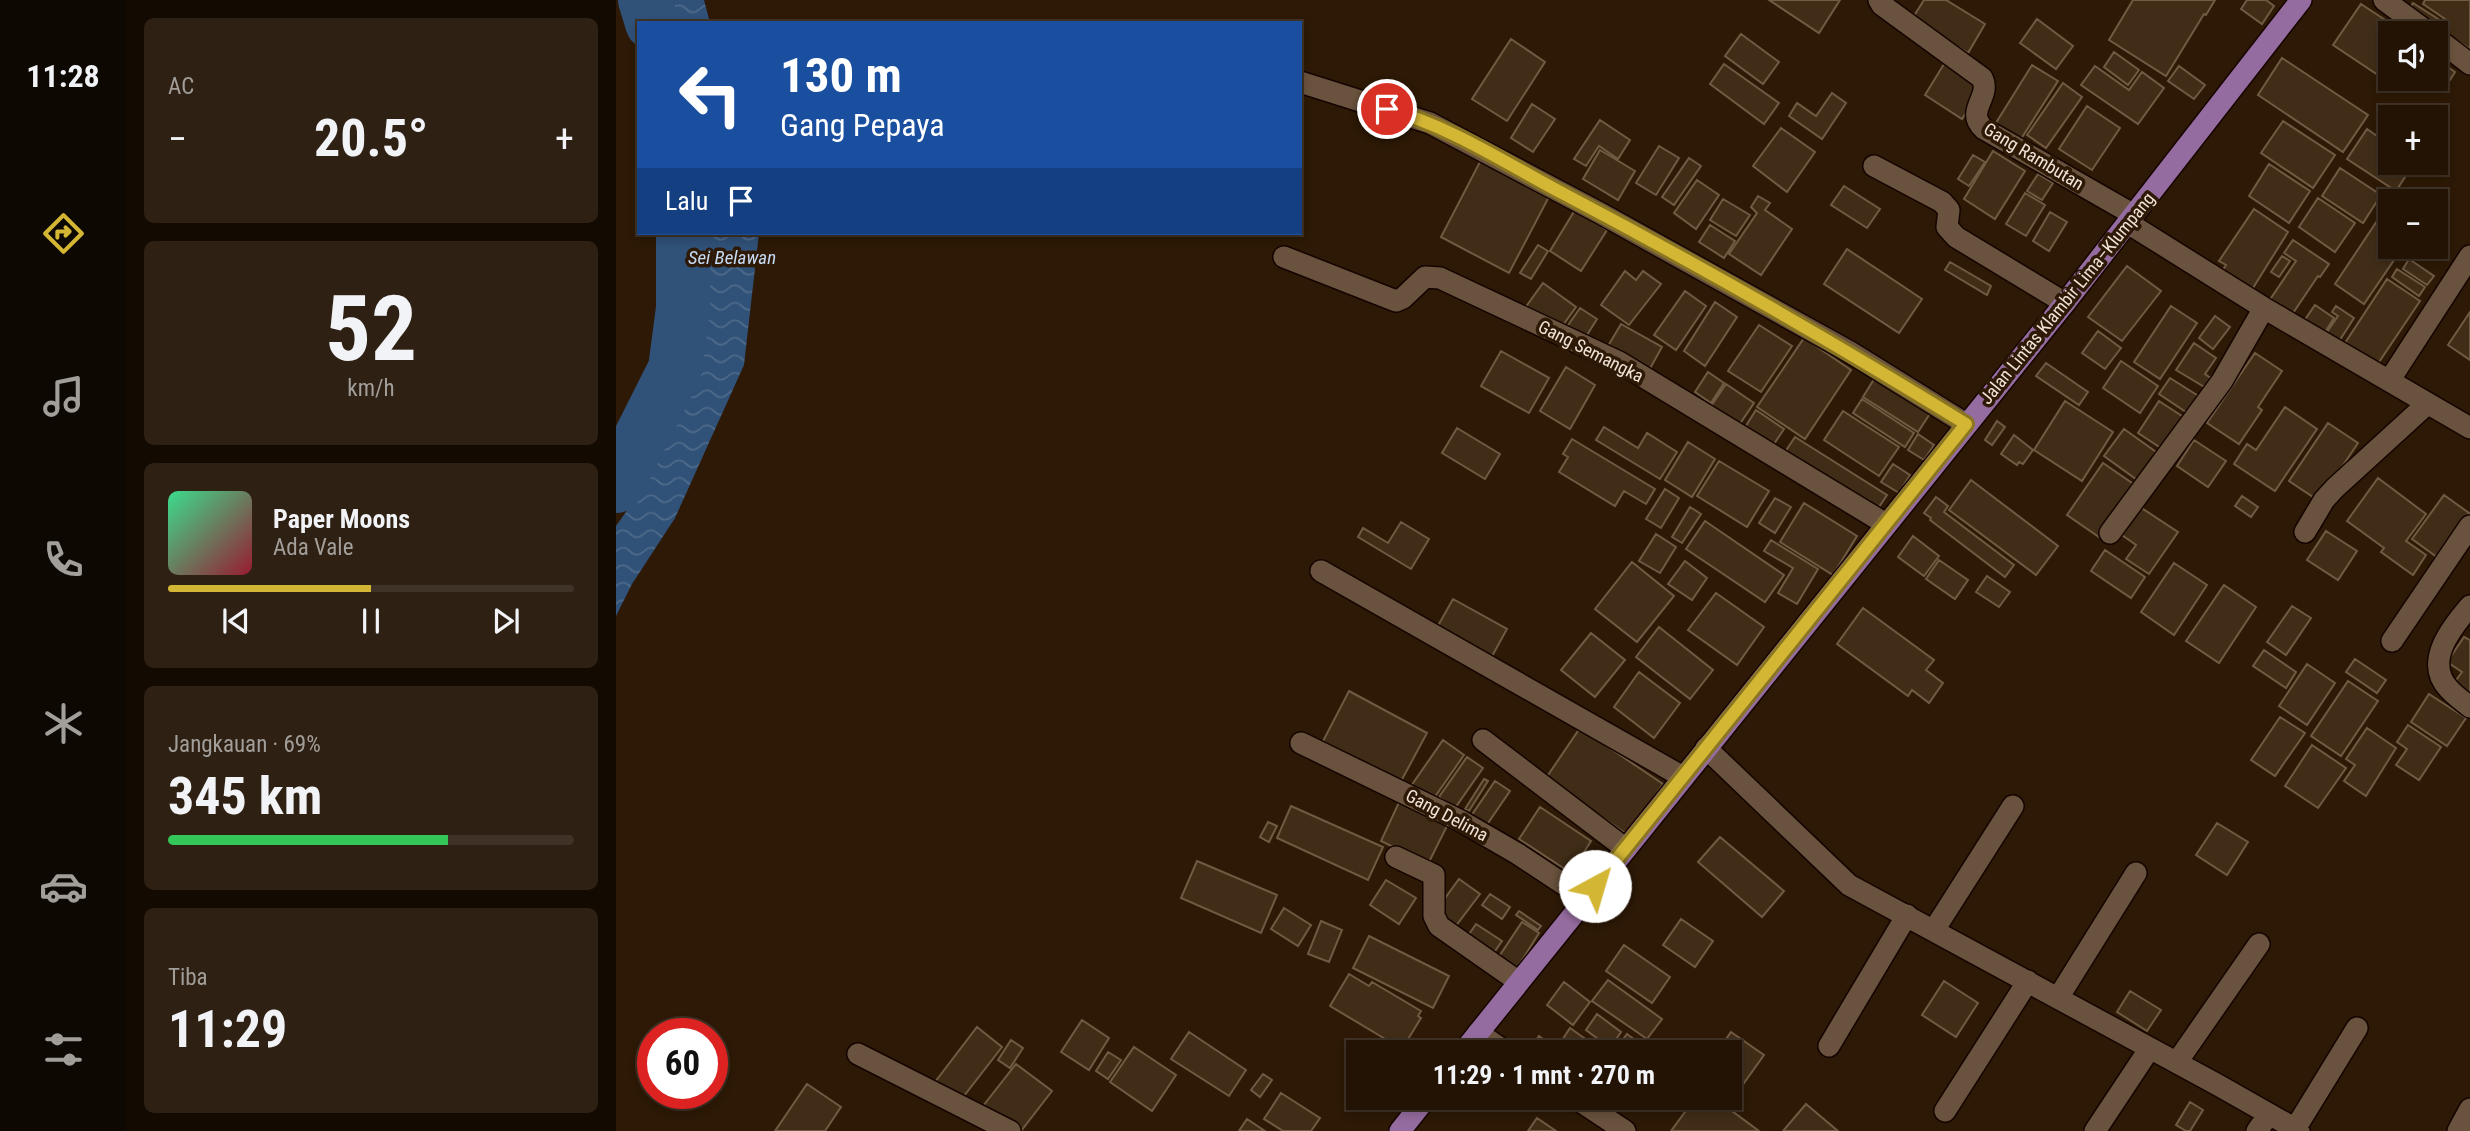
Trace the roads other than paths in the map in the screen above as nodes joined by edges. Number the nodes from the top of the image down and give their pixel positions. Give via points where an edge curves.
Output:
1 (1879, 0) edge
2 (2301, 0) edge
3 (2384, 0) edge
4 (2413, 21) edge
5 (2448, 47) edge
6 (2470, 64) edge
7 (1302, 83) edge
8 (1874, 166) dead end
9 (2131, 219) junction
10 (2470, 256) edge
11 (1284, 257) dead end
12 (2065, 303) junction
13 (2264, 308) junction
14 (2389, 381) junction
15 (2427, 404) junction
16 (1966, 424) junction
17 (2470, 428) edge
18 (1886, 524) junction
19 (2470, 526) edge
20 (2305, 532) dead end
21 (2110, 533) dead end
22 (1321, 571) dead end
23 (2470, 606) edge
24 (2392, 641) dead end
25 (2470, 707) edge
26 (1483, 740) dead end
27 (1301, 743) dead end
28 (1706, 748) junction
29 (1683, 777) junction
30 (2013, 806) dead end
31 (1626, 849) junction
32 (1396, 857) dead end
33 (2136, 873) dead end
34 (1586, 899) junction
35 (1907, 915) junction
36 (1934, 930) junction
37 (2259, 944) dead end
38 (2028, 981) junction
39 (1519, 982) junction
40 (2058, 998) junction
41 (2357, 1028) dead end
42 (1478, 1033) junction
43 (1472, 1040) edge
44 (1488, 1040) edge
45 (1829, 1046) dead end
46 (2150, 1048) junction
47 (858, 1054) dead end
48 (2177, 1062) junction
49 (2470, 1109) edge
50 (1416, 1110) edge
51 (1594, 1110) edge
52 (1945, 1111) dead end
53 (2263, 1122) edge
54 (2297, 1130) edge
55 (1010, 1131) edge
56 (1399, 1131) edge
57 (1625, 1131) edge
58 (2095, 1131) edge
59 (2458, 1131) edge

1 - 9 street, Gang Rambutan via 1982,78 1984,90 1976,116 1984,129
2 - 9 main road, Jalan Lintas Klambir Lima–Klumpang
3 - 4 street
5 - 6 street
7 - 16 street via 1430,123 1850,352
8 - 12 street via 1946,205 1947,228 1956,237
9 - 12 main road, Jalan Lintas Klambir Lima–Klumpang
9 - 13 street
10 - 14 street
11 - 18 street, Gang Semangka via 1396,301 1425,277 1440,278 1619,362
12 - 16 main road, Jalan Lintas Klambir Lima–Klumpang
13 - 14 street
13 - 21 street via 2222,381
14 - 15 street
15 - 17 street
15 - 20 street via 2335,488
16 - 18 main road, Jalan Lintas Klambir Lima–Klumpang
18 - 28 main road, Jalan Lintas Klambir Lima–Klumpang
19 - 24 street
22 - 29 street
23 - 25 street via 2448,634 2438,661 2447,687
26 - 31 street
27 - 34 street, Gang Delima via 1471,827
28 - 29 main road, Jalan Lintas Klambir Lima–Klumpang
28 - 35 street via 1849,886
29 - 31 main road, Jalan Lintas Klambir Lima–Klumpang
30 - 36 street
31 - 34 main road, Jalan Lintas Klambir Lima–Klumpang
32 - 39 street via 1434,875 1434,916 1439,926
33 - 40 street
34 - 39 main road, Jalan Lintas Klambir Lima–Klumpang
35 - 36 street
35 - 45 street
36 - 38 street
37 - 48 street
38 - 40 street
38 - 52 street
39 - 42 main road, Jalan Lintas Klambir Lima–Klumpang
40 - 46 street
41 - 54 street
42 - 43 main road, Jalan Lintas Klambir Lima–Klumpang
42 - 44 street
46 - 48 street
46 - 58 street
47 - 55 street
48 - 53 street
49 - 59 street
50 - 56 main road
51 - 57 street
53 - 54 street

